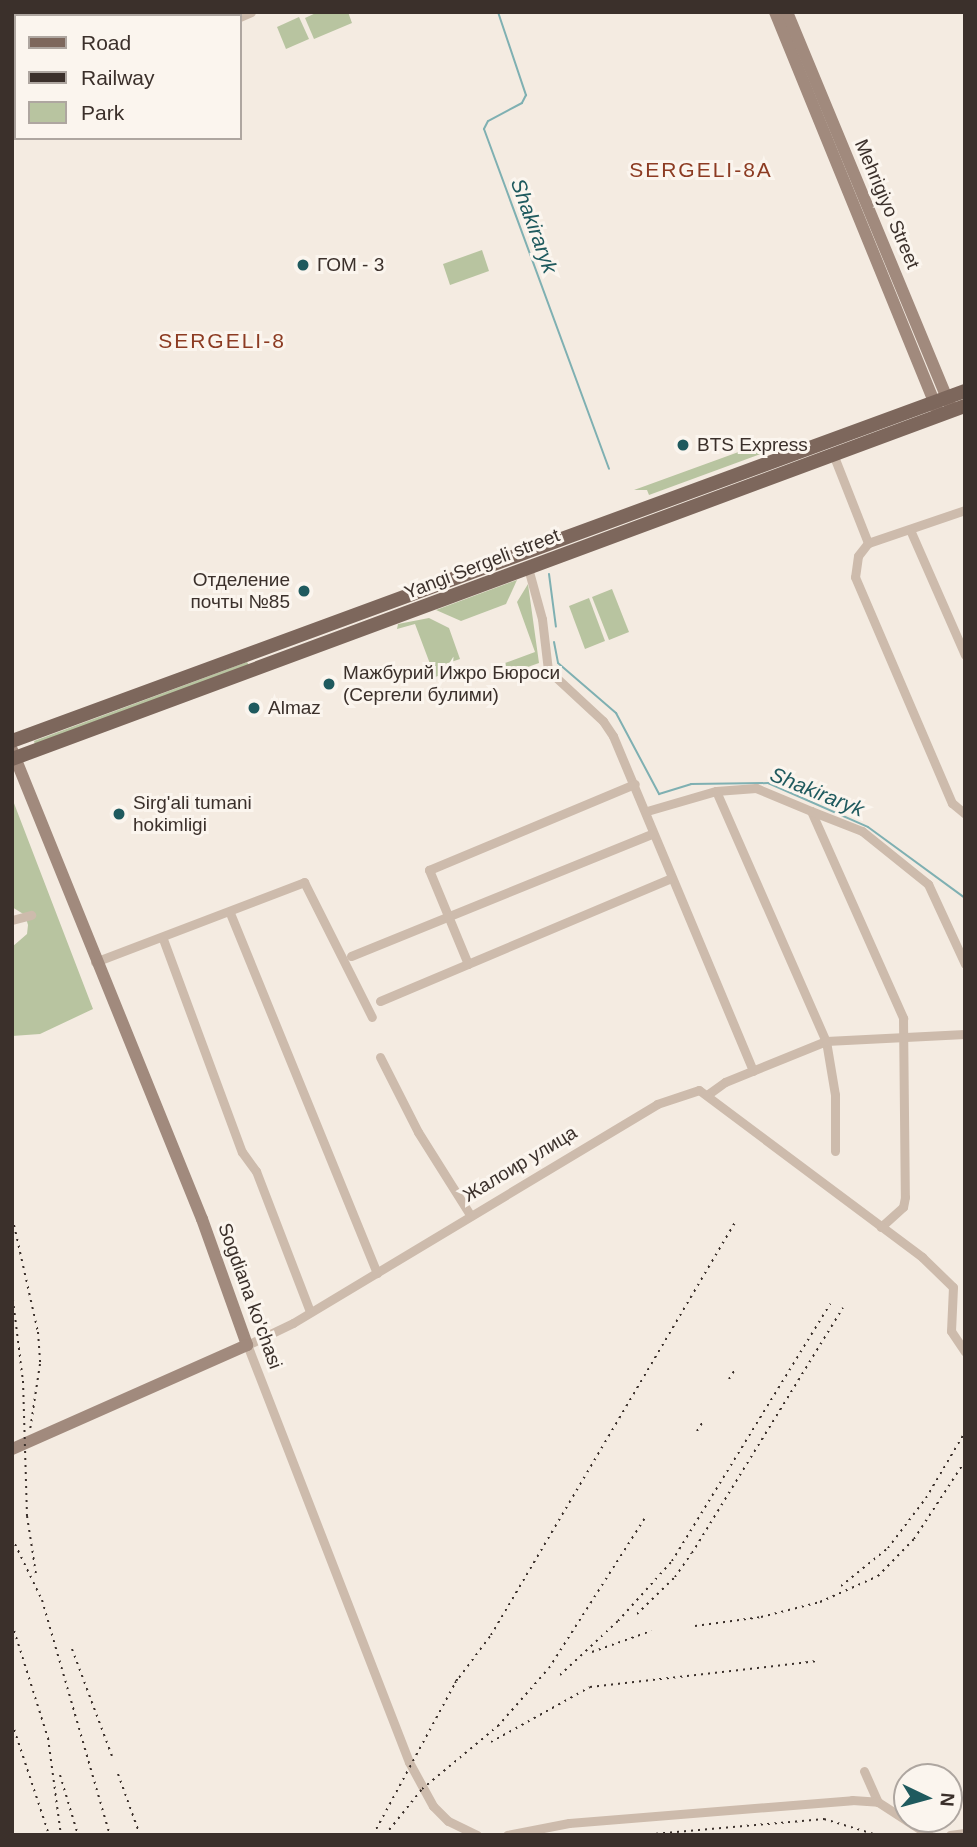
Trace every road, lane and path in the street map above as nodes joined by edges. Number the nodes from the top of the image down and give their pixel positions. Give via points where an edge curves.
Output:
1 (775, 12) edge
2 (787, 12) edge
3 (965, 391) edge
4 (947, 406) edge
5 (833, 454) junction
6 (965, 510) edge
7 (583, 530) junction
8 (911, 531) junction
9 (868, 543) junction
10 (590, 545) junction
11 (528, 568) junction
12 (384, 603) junction
13 (390, 619) junction
14 (247, 654) junction
15 (965, 655) edge
16 (253, 669) junction
17 (12, 741) edge
18 (13, 755) edge
19 (635, 784) junction
20 (716, 791) junction
21 (647, 811) junction
22 (811, 811) junction
23 (965, 814) edge
24 (652, 834) junction
25 (671, 878) junction
26 (230, 913) junction
27 (31, 915) dead end
28 (448, 915) junction
29 (12, 919) edge
30 (163, 939) junction
31 (351, 956) dead end
32 (95, 962) junction
33 (468, 964) junction
34 (965, 964) edge
35 (380, 1001) dead end
36 (372, 1017) dead end
37 (965, 1034) edge
38 (903, 1036) junction
39 (826, 1041) junction
40 (380, 1057) dead end
41 (753, 1071) junction
42 (707, 1095) junction
43 (835, 1152) dead end
44 (471, 1216) junction
45 (881, 1227) junction
46 (377, 1273) junction
47 (965, 1283) edge
48 (953, 1287) junction
49 (310, 1312) junction
50 (960, 1314) edge
51 (247, 1345) junction
52 (965, 1352) edge
53 (12, 1449) edge
54 (864, 1772) dead end
55 (878, 1802) junction
56 (965, 1833) edge
57 (477, 1835) edge
58 (507, 1835) edge
59 (929, 1835) edge
60 (950, 1835) edge

1 - 4 street, Mehrigiyo Street
2 - 4 street, Mehrigiyo Street
3 - 4 main road, Yangi Sergeli street
4 - 5 main road, Yangi Sergeli street
4 - 7 main road, Yangi Sergeli street
5 - 9 street
5 - 10 main road, Yangi Sergeli street
6 - 8 street
7 - 10 main road
7 - 12 main road, Yangi Sergeli street
8 - 9 street
8 - 15 street
9 - 23 street via 855,564 859,592 952,803
10 - 11 main road, Yangi Sergeli street
11 - 13 main road, Yangi Sergeli street
11 - 19 street via 542,620 548,670 603,721
12 - 13 main road
12 - 14 main road, Yangi Sergeli street
13 - 16 main road, Yangi Sergeli street
14 - 16 main road
14 - 17 main road, Yangi Sergeli street
16 - 18 main road, Yangi Sergeli street
18 - 32 street, Sogdiana ko'chasi
19 - 21 street
19 - 28 street via 429,870
20 - 21 street
20 - 22 street via 767,789
20 - 39 street
21 - 24 street
22 - 34 street via 862,831 928,884
22 - 38 street via 903,1018
24 - 25 street
24 - 28 street
25 - 33 street
25 - 41 street
26 - 30 street
26 - 36 street via 304,882
26 - 46 street
27 - 29 street
28 - 31 street
28 - 33 street
30 - 32 street
30 - 49 street via 242,1152 256,1171
32 - 51 street, Sogdiana ko'chasi via 202,1219
33 - 35 street
37 - 38 street
38 - 39 street
38 - 45 street via 905,1197 903,1207
39 - 41 street
39 - 43 street via 835,1095
40 - 44 street via 418,1132
41 - 42 street
42 - 44 street, Жалоир улица via 699,1090 657,1104
42 - 45 street
44 - 46 street, Жалоир улица
45 - 48 street
46 - 49 street, Жалоир улица
47 - 48 street
48 - 50 street
49 - 51 street, Жалоир улица
50 - 52 street via 951,1331
51 - 53 street, Жалоир улица
51 - 57 street, Sogdiana ko'chasi via 417,1780 448,1821
54 - 55 street
55 - 58 street via 852,1800 569,1823
55 - 59 street
56 - 60 street

